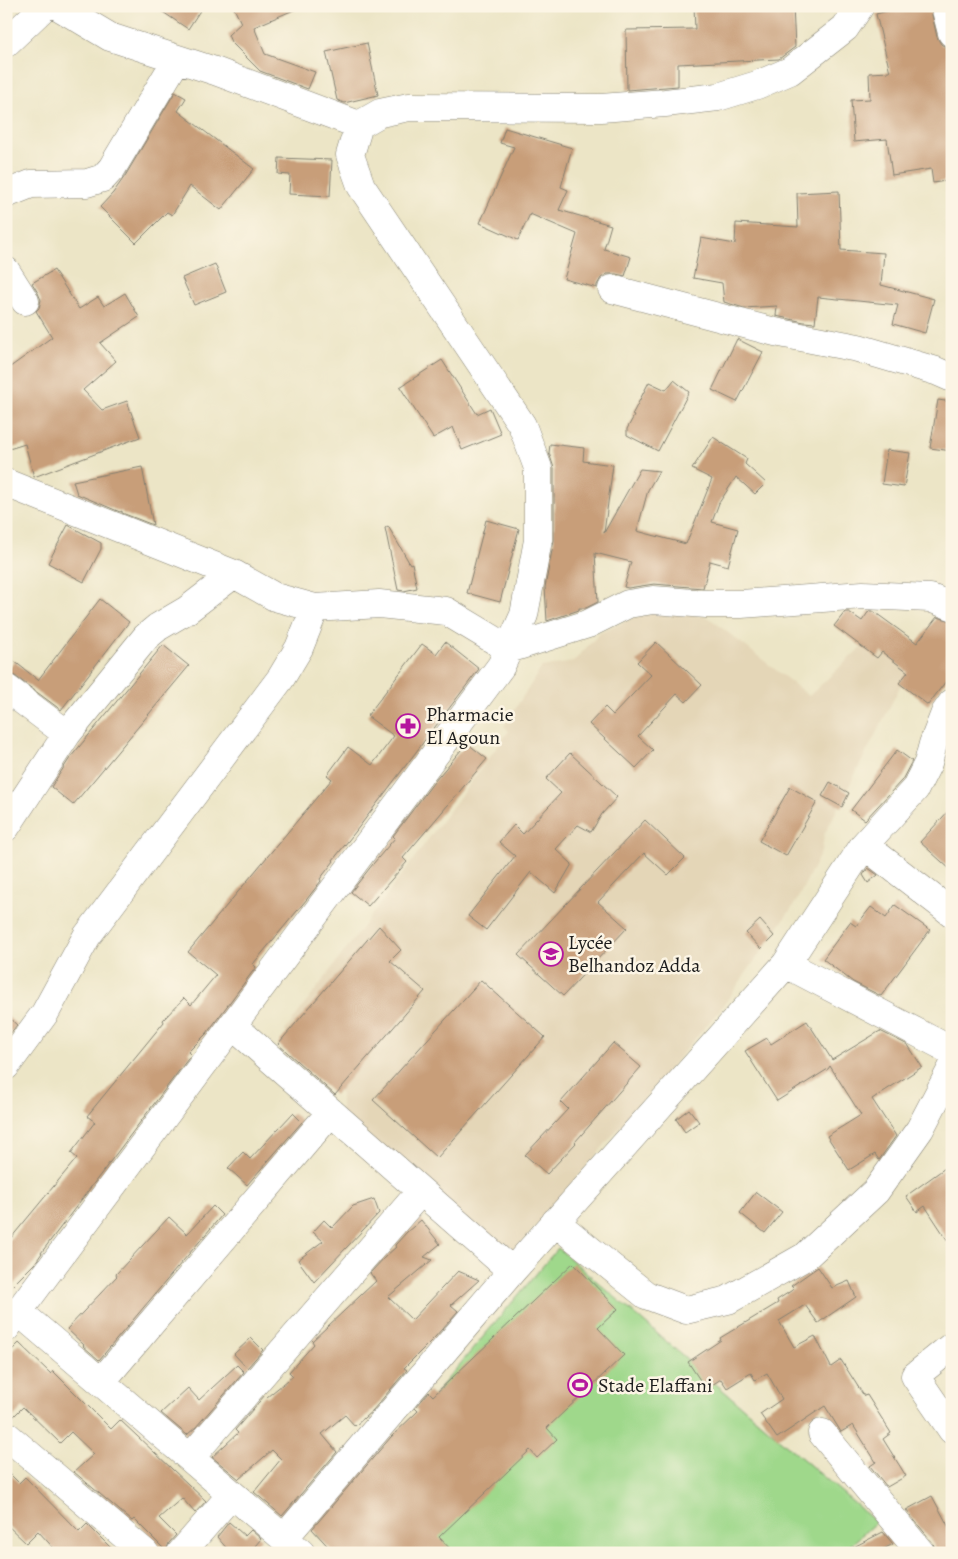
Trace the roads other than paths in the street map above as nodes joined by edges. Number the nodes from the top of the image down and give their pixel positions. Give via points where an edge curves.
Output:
1 (45, 6) edge
2 (58, 6) edge
3 (860, 6) edge
4 (945, 6) edge
5 (952, 33) edge
6 (6, 43) edge
7 (177, 59) junction
8 (359, 125) junction
9 (6, 194) edge
10 (6, 271) edge
11 (612, 289) dead end
12 (25, 301) dead end
13 (952, 378) edge
14 (6, 483) edge
15 (234, 574) junction
16 (952, 606) edge
17 (315, 608) junction
18 (509, 649) junction
19 (6, 688) edge
20 (952, 703) edge
21 (67, 734) junction
22 (6, 827) edge
23 (864, 845) junction
24 (952, 913) edge
25 (786, 964) junction
26 (233, 1026) junction
27 (952, 1053) edge
28 (6, 1066) edge
29 (952, 1068) edge
30 (331, 1112) junction
31 (421, 1191) junction
32 (555, 1222) junction
33 (512, 1271) junction
34 (11, 1318) edge
35 (952, 1346) edge
36 (101, 1382) junction
37 (948, 1417) edge
38 (822, 1433) dead end
39 (6, 1435) edge
40 (190, 1458) junction
41 (232, 1494) junction
42 (292, 1545) edge
43 (145, 1553) edge
44 (181, 1553) edge
45 (921, 1553) edge

1 - 6 street
2 - 7 street via 110,37
3 - 8 street via 845,28 790,71 757,86 718,97 601,108 409,107 380,113
4 - 5 street
7 - 8 street
7 - 9 street via 103,178 87,183 31,184
8 - 18 street via 350,155 361,186 522,425 538,468 538,540 524,615
10 - 12 street
11 - 13 street via 775,332 858,348
14 - 15 street
15 - 17 street via 275,597
15 - 21 street via 146,637
16 - 18 street via 930,598 863,596 740,604 653,600 628,604 588,624
17 - 18 street via 379,604 446,611
17 - 28 street via 299,648 281,678 86,936 45,1014
18 - 26 street via 502,666
19 - 21 street
20 - 23 street via 915,789
21 - 22 street
23 - 24 street
23 - 25 street
25 - 27 street
25 - 32 street
26 - 30 street
26 - 34 street
29 - 32 street via 920,1129 876,1190 806,1256 728,1300 686,1310 646,1294
30 - 31 street
30 - 36 street
31 - 33 street
31 - 40 street
32 - 33 street
33 - 42 street
34 - 36 street
35 - 37 street via 915,1376
36 - 40 street
38 - 45 street
39 - 43 street
40 - 41 street
41 - 42 street
41 - 44 street

